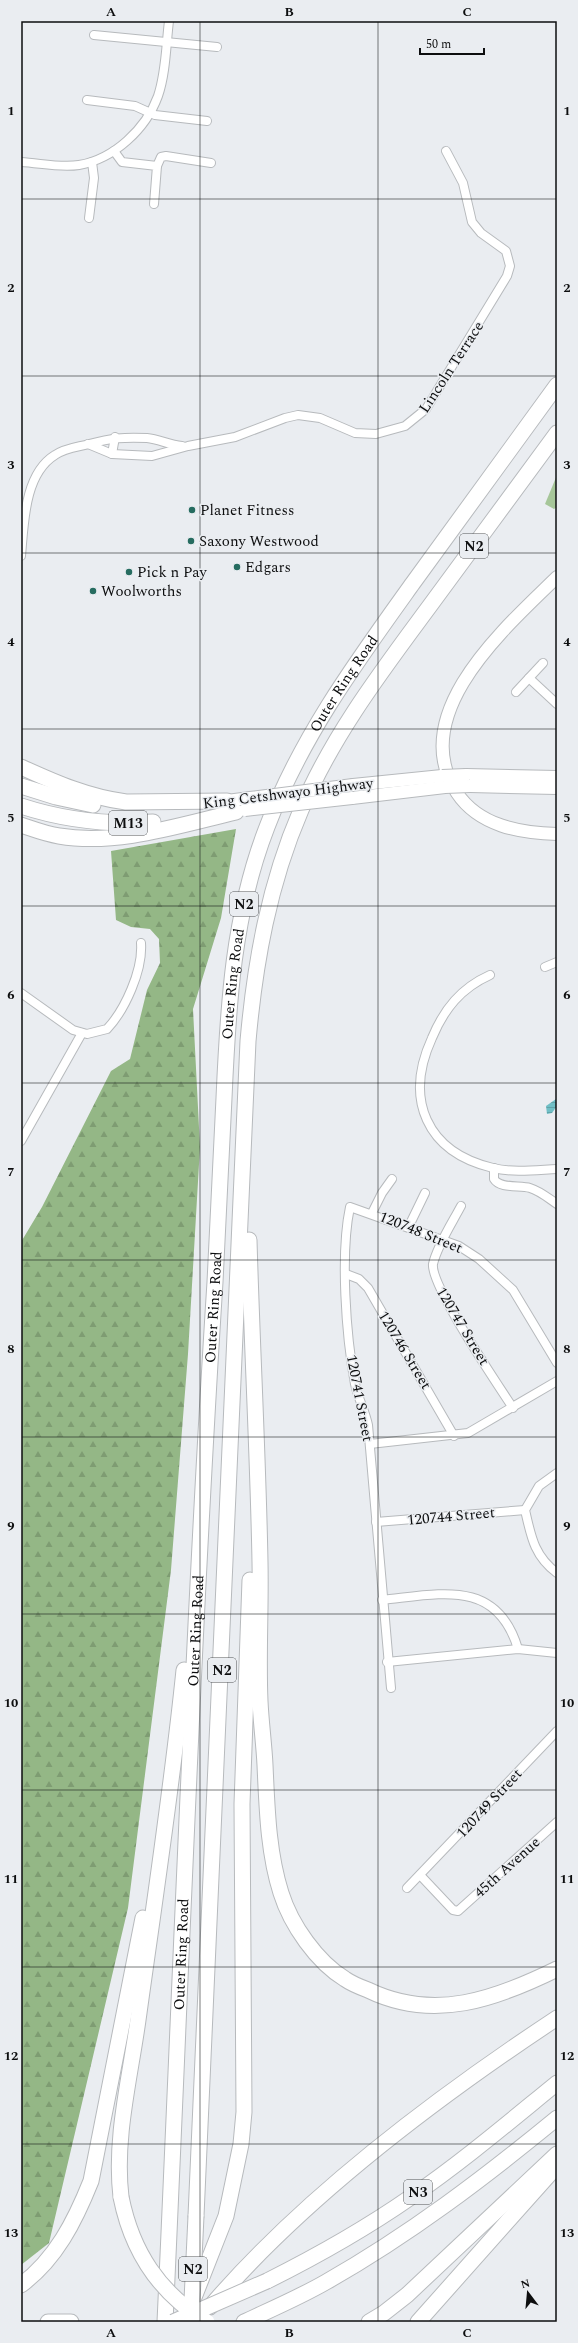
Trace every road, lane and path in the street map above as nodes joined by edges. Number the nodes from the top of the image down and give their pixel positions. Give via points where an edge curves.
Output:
1 (169, 21) edge
2 (94, 35) dead end
3 (167, 42) junction
4 (216, 47) dead end
5 (87, 100) dead end
6 (150, 113) junction
7 (207, 121) dead end
8 (114, 151) junction
9 (446, 151) dead end
10 (21, 162) edge
11 (92, 162) junction
12 (212, 163) dead end
13 (157, 166) junction
14 (154, 204) dead end
15 (90, 218) dead end
16 (557, 385) edge
17 (557, 433) edge
18 (115, 437) junction
19 (88, 444) junction
20 (188, 446) junction
21 (112, 454) junction
22 (21, 556) edge
23 (557, 577) edge
24 (543, 663) dead end
25 (529, 678) junction
26 (516, 692) dead end
27 (557, 704) edge
28 (21, 767) edge
29 (556, 780) edge
30 (443, 782) junction
31 (21, 786) edge
32 (21, 806) edge
33 (236, 808) junction
34 (21, 825) edge
35 (557, 834) edge
36 (141, 944) dead end
37 (557, 962) edge
38 (545, 967) dead end
39 (490, 975) dead end
40 (21, 993) edge
41 (82, 1034) junction
42 (244, 1123) junction
43 (21, 1141) edge
44 (494, 1168) junction
45 (557, 1169) edge
46 (392, 1179) dead end
47 (425, 1193) dead end
48 (557, 1204) edge
49 (350, 1206) joint
50 (461, 1206) dead end
51 (372, 1213) junction
52 (409, 1226) junction
53 (444, 1240) junction
54 (346, 1274) junction
55 (557, 1363) edge
56 (557, 1381) edge
57 (513, 1408) junction
58 (454, 1436) junction
59 (256, 1441) junction
60 (370, 1444) junction
61 (557, 1472) edge
62 (525, 1510) junction
63 (200, 1513) junction
64 (376, 1522) junction
65 (557, 1573) edge
66 (382, 1600) junction
67 (518, 1649) junction
68 (557, 1653) edge
69 (388, 1662) junction
70 (391, 1688) dead end
71 (557, 1731) edge
72 (168, 1810) junction
73 (557, 1822) edge
74 (420, 1875) junction
75 (407, 1888) dead end
76 (557, 1969) edge
77 (557, 2018) edge
78 (557, 2084) edge
79 (557, 2118) edge
80 (557, 2154) edge
81 (557, 2166) edge
82 (21, 2285) edge
83 (48, 2322) edge
84 (52, 2322) edge
85 (71, 2322) edge
86 (165, 2322) edge
87 (173, 2322) edge
88 (179, 2322) edge
89 (191, 2322) edge
90 (198, 2322) edge
91 (207, 2322) edge
92 (244, 2322) edge
93 (369, 2322) edge
94 (418, 2322) edge

1 - 3 street
2 - 3 street
3 - 4 street
3 - 6 street via 160,87
5 - 6 street via 135,106
6 - 7 street
6 - 8 street via 134,135
8 - 11 street
8 - 13 street via 122,162
9 - 20 street, Lincoln Terrace via 463,182 472,222 481,233 506,251 510,266 507,276 467,345 423,413 400,429 368,435 349,432 313,416 291,416 235,437
10 - 11 street via 56,165
11 - 15 street via 94,178
12 - 13 street via 166,156 161,157
13 - 14 street
16 - 63 highway, Outer Ring Road / N2 via 361,655 324,712 288,777 255,861 238,932 228,1012
17 - 42 highway, Outer Ring Road / N2 via 361,700 332,747 301,810 273,891 260,948 249,1033
18 - 19 street, Lincoln Terrace
18 - 20 street, Lincoln Terrace via 148,438 169,445
18 - 21 street
19 - 21 street, Lincoln Terrace
19 - 22 street, Lincoln Terrace via 55,455 39,470 30,493
20 - 21 street, Lincoln Terrace via 152,456
23 - 35 main road via 487,651 469,674 447,715 443,751 450,780 463,800 475,812 512,829
24 - 25 street
25 - 26 street
25 - 27 street
28 - 33 highway via 74,791 111,800
29 - 30 main road, King Cetshwayo Highway / M13, bridge
30 - 33 main road, King Cetshwayo Highway / M13, bridge via 352,798
30 - 33 main road, King Cetshwayo Highway / M13, bridge via 353,785 250,798
31 - 33 highway, King Cetshwayo Highway / M13 via 80,803 127,809
32 - 33 highway, King Cetshwayo Highway / M13 via 64,818 119,823 163,822
33 - 34 highway via 147,832 100,838 59,836
36 - 41 street via 141,964 113,1023 98,1033
37 - 38 street
39 - 44 street via 469,985 442,1017 427,1048 419,1093 426,1122 437,1138 457,1153
40 - 41 street via 52,1017
41 - 43 street
42 - 59 highway
42 - 89 highway, Outer Ring Road / N2, bridge
44 - 45 street
44 - 48 street via 494,1179 497,1183 530,1188
46 - 51 street
47 - 52 street
49 - 51 street, 120748 Street
49 - 54 street, 120741 Street
50 - 53 street, 120747 Street
51 - 52 street, 120748 Street
52 - 53 street, 120748 Street
53 - 55 street, 120748 Street via 470,1252 513,1290
53 - 57 street, 120747 Street via 433,1265 435,1279
54 - 58 street, 120746 Street via 359,1279 368,1288
54 - 60 street, 120741 Street via 347,1313 354,1375 368,1425
56 - 57 street
57 - 58 street via 475,1430
58 - 60 street
59 - 76 highway via 260,1701 267,1815 274,1866 282,1895 295,1922 311,1947 345,1979 381,1996 402,2001 439,2006 491,1998
59 - 88 highway via 242,1804 242,2128 235,2178 226,2216 191,2305
60 - 64 street, 120741 Street
61 - 62 street via 539,1486
62 - 64 street, 120744 Street
62 - 65 street via 535,1549 546,1564
63 - 72 highway
63 - 86 highway, Outer Ring Road / N2
64 - 66 street, 120741 Street
66 - 67 street via 448,1594 468,1596 482,1602 508,1623
66 - 69 street, 120741 Street
67 - 68 street
67 - 69 street
69 - 70 street, 120741 Street
71 - 74 street, 120749 Street
72 - 82 highway via 136,1952 91,2181 80,2208 59,2246
72 - 91 highway, bridge via 122,2132 119,2180 125,2218 133,2240 155,2278 184,2307
73 - 74 street, 45th Avenue via 457,1911 453,1910
74 - 75 street, 120749 Street
77 - 90 highway via 451,2092 367,2158 262,2250
78 - 87 highway, N3, bridge via 412,2197 320,2254 268,2281
79 - 92 highway, N3 via 504,2162 421,2223 345,2271
80 - 93 highway via 407,2295
81 - 94 highway
83 - 84 highway
84 - 85 highway

